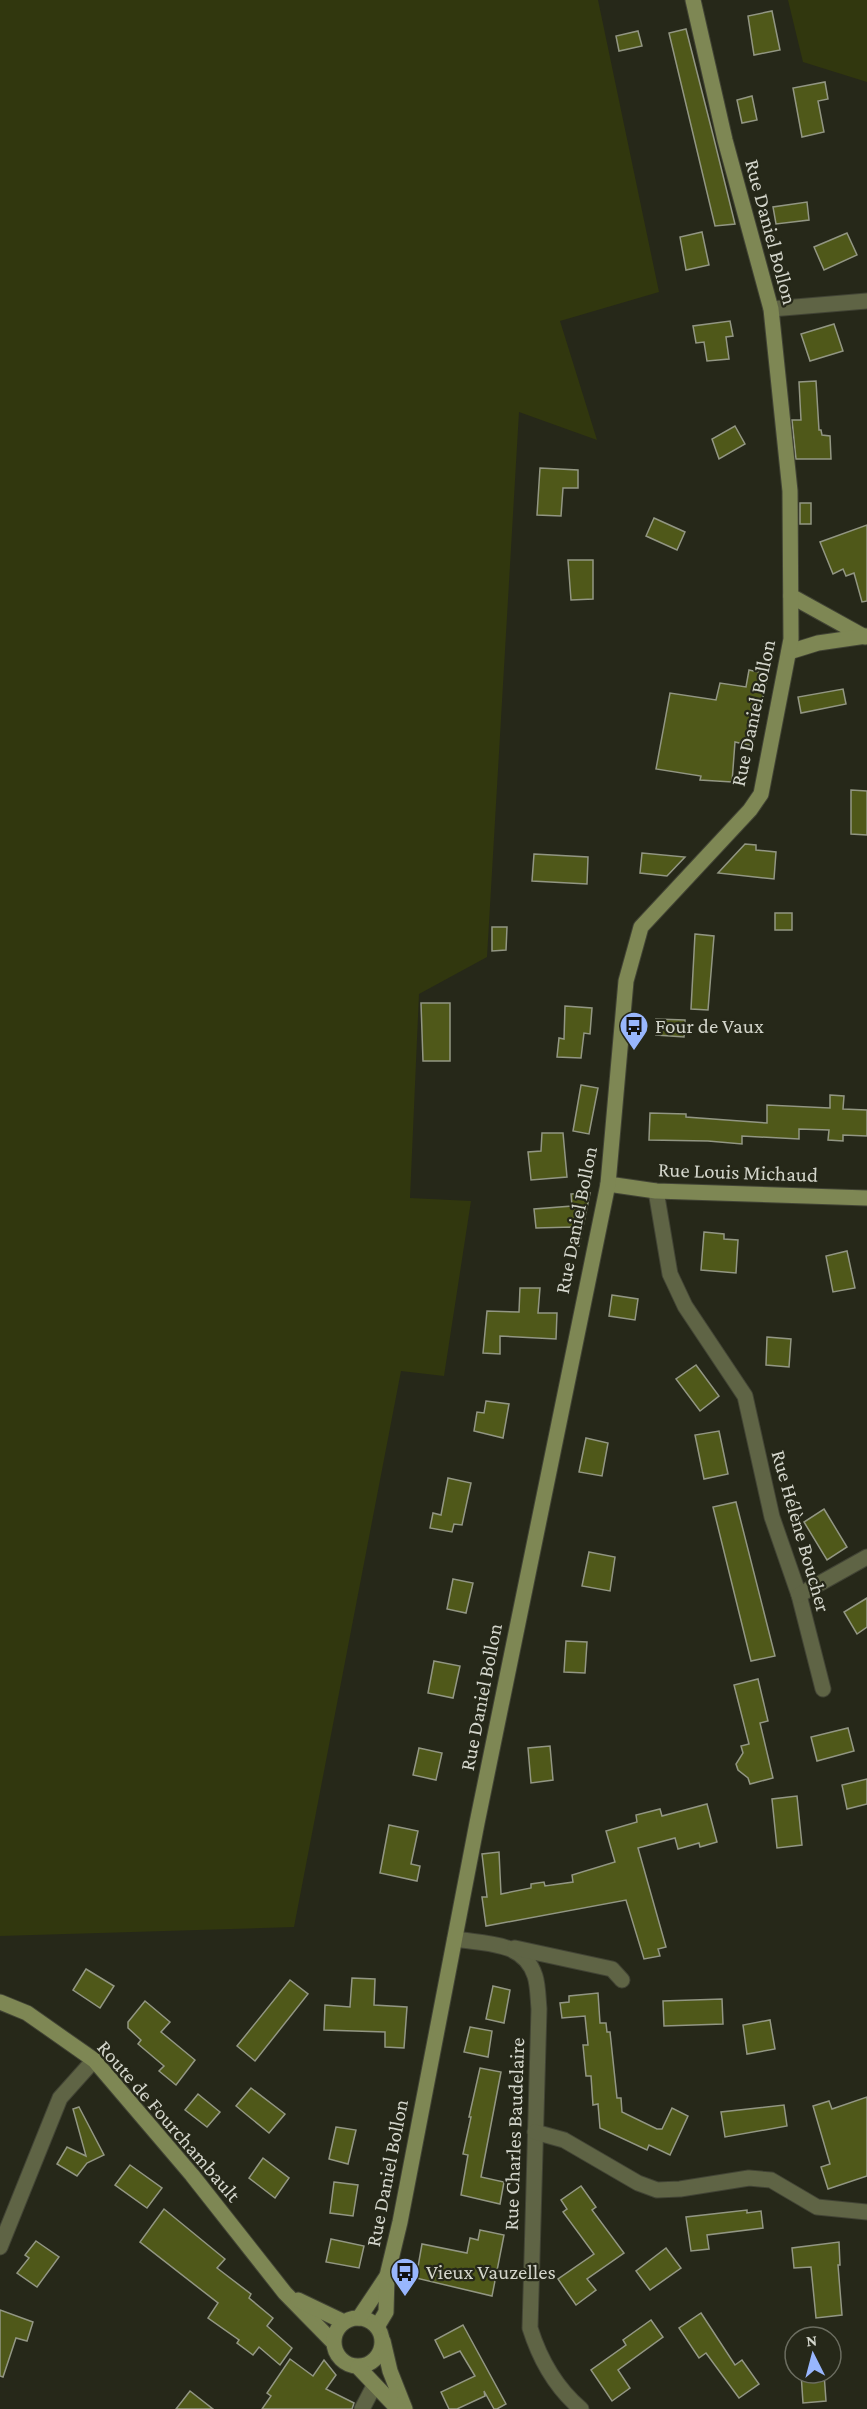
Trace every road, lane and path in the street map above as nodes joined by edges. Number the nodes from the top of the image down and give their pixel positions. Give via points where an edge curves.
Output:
1 (693, 0) edge
2 (867, 302) edge
3 (771, 309) junction
4 (791, 596) junction
5 (866, 639) edge
6 (789, 652) junction
7 (608, 1184) junction
8 (656, 1191) junction
9 (867, 1198) edge
10 (867, 1557) edge
11 (799, 1595) junction
12 (823, 1689) dead end
13 (455, 1939) junction
14 (512, 1948) junction
15 (622, 1980) dead end
16 (0, 2002) edge
17 (94, 2060) junction
18 (535, 2132) junction
19 (867, 2212) edge
20 (0, 2247) edge
21 (387, 2276) junction
22 (285, 2293) junction
23 (351, 2320) junction
24 (379, 2331) junction
25 (333, 2342) junction
26 (358, 2367) junction
27 (374, 2386) junction
28 (362, 2409) edge
29 (398, 2409) edge
30 (405, 2409) edge
31 (581, 2409) edge

1 - 3 street, Rue Daniel Bollon via 725,140
2 - 3 street
3 - 4 street, Rue Daniel Bollon via 790,491
4 - 5 street
4 - 6 street, Rue Daniel Bollon
5 - 6 street via 818,643
6 - 7 street, Rue Daniel Bollon via 761,794 641,927 626,981
7 - 8 street, Rue Louis Michaud
7 - 13 street, Rue Daniel Bollon
8 - 9 street, Rue Louis Michaud
8 - 11 street, Rue Hélène Boucher via 670,1274 685,1306 745,1396 772,1517
10 - 11 street
11 - 12 street, Rue Hélène Boucher
13 - 14 street
13 - 21 street, Rue Daniel Bollon
14 - 15 street via 612,1969
14 - 18 street, Rue Charles Baudelaire via 525,1957 536,1976 539,2008
16 - 17 street, Route de Fourchambault via 27,2013
17 - 20 street via 60,2098
17 - 22 street, Route de Fourchambault
18 - 19 street via 564,2140 657,2190 749,2178 771,2180 816,2207
18 - 31 street, Rue Charles Baudelaire via 530,2328 539,2357 566,2396
21 - 23 street, Rue Daniel Bollon
21 - 24 street, Rue Daniel Bollon via 386,2312
22 - 23 street, Route de Fourchambault
22 - 25 street, Route de Fourchambault
23 - 24 street via 369,2320
23 - 25 street via 336,2331
24 - 26 street via 381,2351 372,2362
24 - 30 street
25 - 26 street via 336,2355 346,2364
26 - 27 street
27 - 28 street
27 - 29 street

